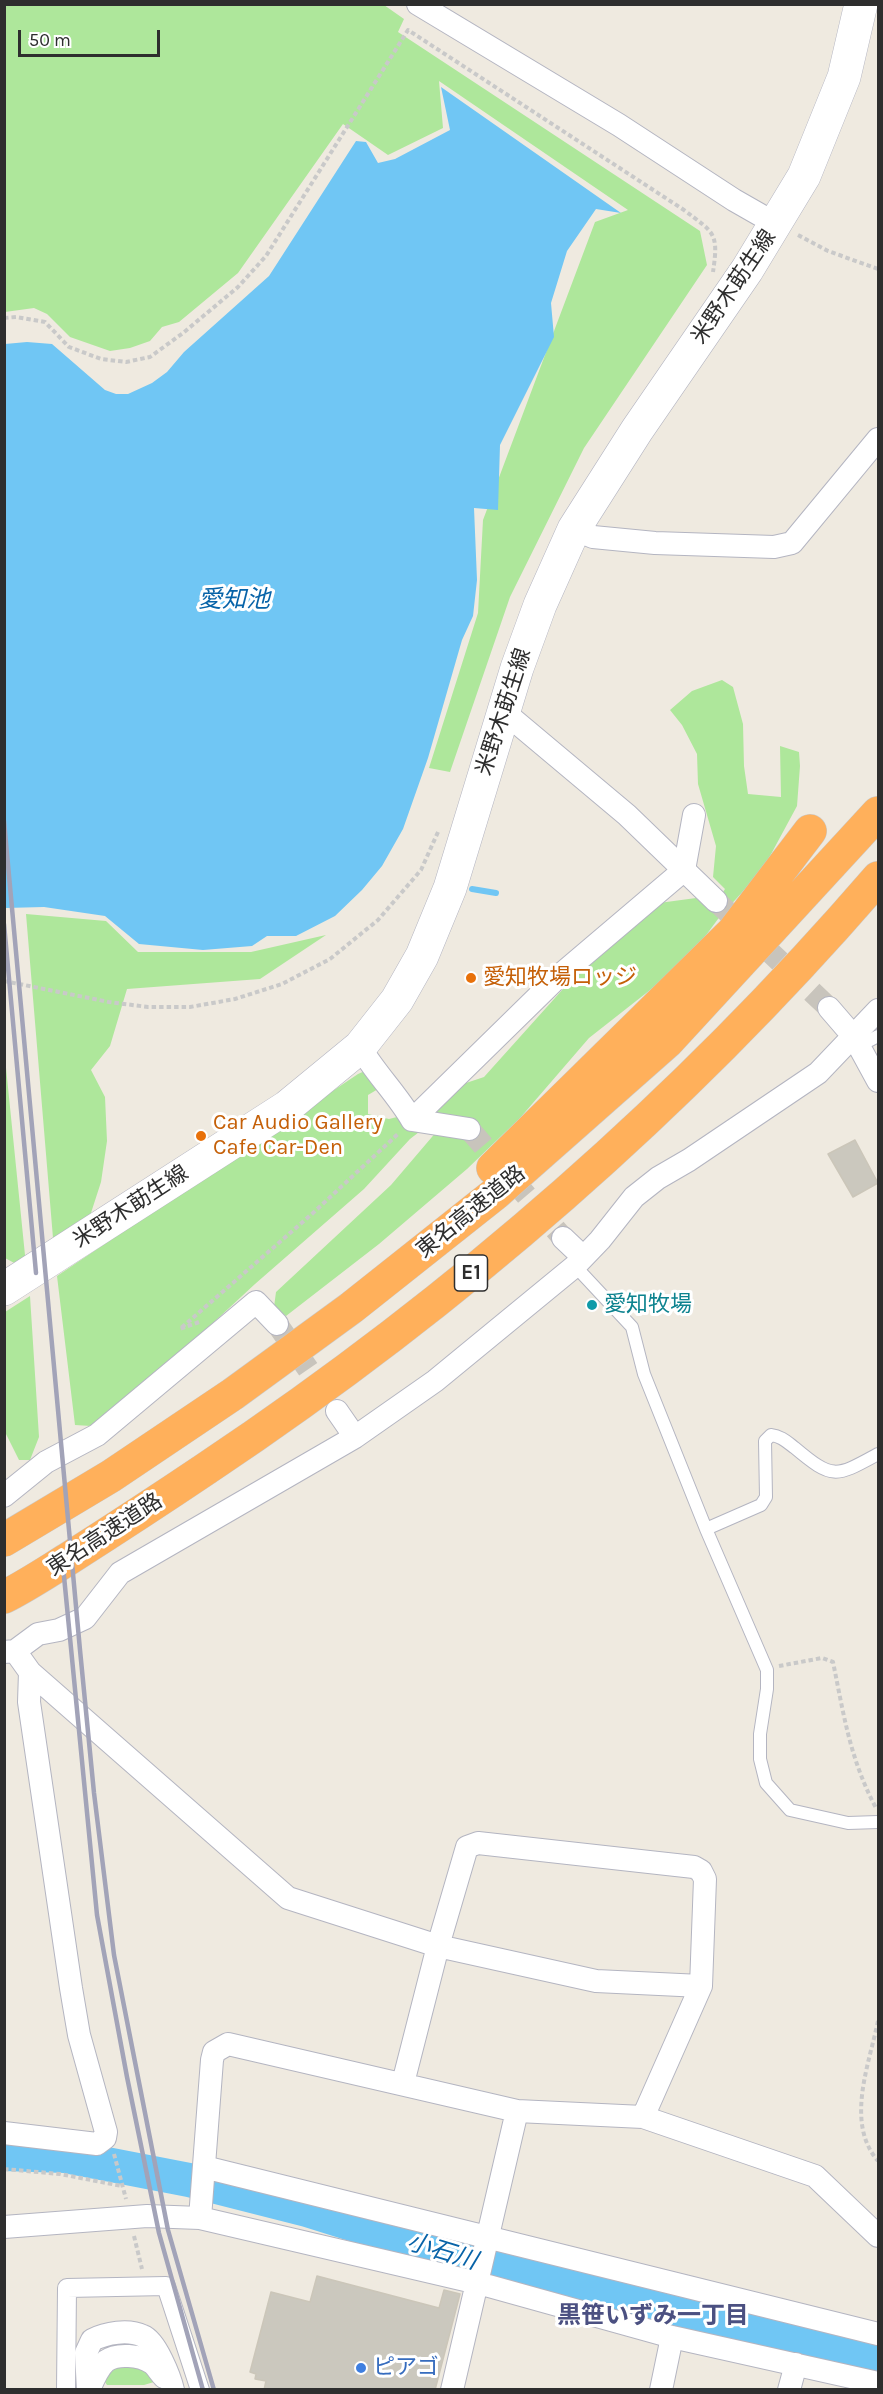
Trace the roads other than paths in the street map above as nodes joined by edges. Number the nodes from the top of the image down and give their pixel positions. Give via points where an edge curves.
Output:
1 (418, 4) edge
2 (861, 4) edge
3 (776, 224) junction
4 (879, 439) edge
5 (574, 529) junction
6 (503, 711) junction
7 (879, 813) edge
8 (694, 815) dead end
9 (810, 831) dead end
10 (684, 870) junction
11 (879, 878) edge
12 (716, 901) tunnel mouth
13 (879, 912) edge
14 (829, 1008) tunnel mouth
15 (879, 1010) edge
16 (864, 1040) edge
17 (360, 1047) junction
18 (879, 1081) edge
19 (656, 1110) junction
20 (412, 1120) junction
21 (469, 1129) tunnel mouth
22 (563, 1238) tunnel mouth
23 (579, 1261) junction
24 (4, 1289) edge
25 (351, 1308) junction
26 (278, 1324) tunnel mouth
27 (337, 1412) tunnel mouth
28 (355, 1437) junction
29 (879, 1454) edge
30 (4, 1496) edge
31 (706, 1529) junction
32 (4, 1540) edge
33 (4, 1597) edge
34 (10, 1652) edge
35 (30, 1672) junction
36 (879, 1822) edge
37 (438, 1946) junction
38 (701, 1986) junction
39 (403, 2084) junction
40 (517, 2111) junction
41 (643, 2117) junction
42 (4, 2133) edge
43 (203, 2172) junction
44 (201, 2212) junction
45 (4, 2227) edge
46 (879, 2236) edge
47 (488, 2241) junction
48 (479, 2279) junction
49 (879, 2334) edge
50 (672, 2337) junction
51 (796, 2364) junction
52 (879, 2383) edge
53 (66, 2390) edge
54 (81, 2390) edge
55 (88, 2390) edge
56 (172, 2390) edge
57 (181, 2390) edge
58 (200, 2390) edge
59 (452, 2390) edge
60 (661, 2390) edge
61 (789, 2390) edge

1 - 3 street
2 - 3 main road, 米野木莇生線 via 844,77 804,176
3 - 5 main road, 米野木莇生線
4 - 5 street via 792,543 774,547 656,543 593,537
5 - 6 main road, 米野木莇生線 via 540,605
6 - 10 street via 627,815
6 - 17 main road, 米野木莇生線 via 450,888 422,956 396,1000
7 - 25 highway, 東名高速道路 / E1 via 667,1042 496,1193
8 - 10 street
9 - 25 highway via 733,932
10 - 12 street
10 - 20 street via 558,977
11 - 19 highway, 東名高速道路 / E1 via 773,994
13 - 19 highway
14 - 16 street
15 - 16 street
16 - 18 street
16 - 23 street via 658,1178 634,1197
17 - 20 street
17 - 24 main road, 米野木莇生線 via 287,1107
19 - 33 highway, 東名高速道路 / E1 via 528,1227 376,1350 142,1512
20 - 21 street
22 - 23 street
23 - 28 street via 435,1381
23 - 31 lane via 632,1326 644,1374
25 - 32 highway, 東名高速道路 / E1 via 233,1395 111,1476
26 - 30 street via 256,1302 97,1435 46,1462
27 - 28 street
28 - 34 street via 120,1573 85,1618 38,1634
29 - 31 lane via 848,1471 833,1473 818,1467 780,1436 771,1435 765,1441 766,1497 761,1505
31 - 36 lane via 767,1670 760,1734 760,1759 766,1783 790,1810 848,1823
34 - 35 street
35 - 37 street via 288,1898
35 - 42 street via 29,1702 72,1988 80,2035 106,2132 97,2144
37 - 38 street via 596,1981
37 - 38 street via 465,1851 474,1843 694,1867 705,1879
37 - 39 street
38 - 41 street
39 - 40 street
39 - 43 street via 222,2045 212,2060
40 - 41 street
40 - 47 street
41 - 46 street via 815,2176
43 - 44 street
43 - 47 street
44 - 45 street
44 - 48 street
47 - 48 street
47 - 49 street
48 - 50 street
48 - 59 street
50 - 51 street
50 - 60 street
51 - 52 street
51 - 61 street
53 - 58 street via 67,2288 147,2286 166,2286
54 - 57 street via 81,2346 86,2333 97,2328 120,2327 138,2328 149,2334 162,2350
55 - 56 street via 86,2353 92,2340 105,2334 127,2333 145,2336 152,2344 166,2368

